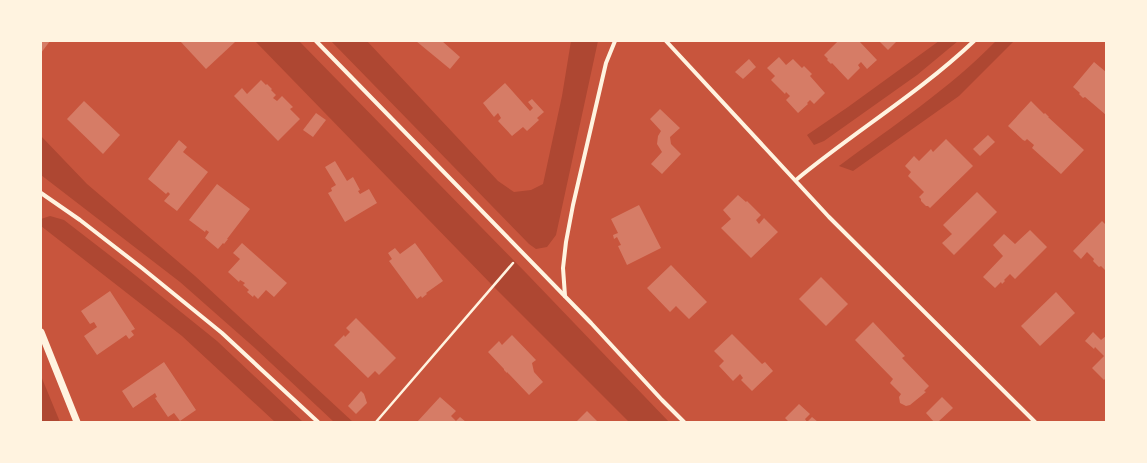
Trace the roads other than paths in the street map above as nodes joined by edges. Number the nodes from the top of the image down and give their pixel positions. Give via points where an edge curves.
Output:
1 (316, 41) edge
2 (615, 41) edge
3 (666, 41) edge
4 (974, 41) edge
5 (796, 180) junction
6 (41, 193) edge
7 (565, 296) junction
8 (41, 332) edge
9 (77, 422) edge
10 (318, 422) edge
11 (684, 422) edge
12 (1035, 422) edge

1 - 7 street
2 - 7 street via 606,63 566,242 563,268
3 - 5 street
4 - 5 street via 914,91
5 - 12 street via 829,217
6 - 10 street via 142,268 222,333
7 - 11 street
8 - 9 street

